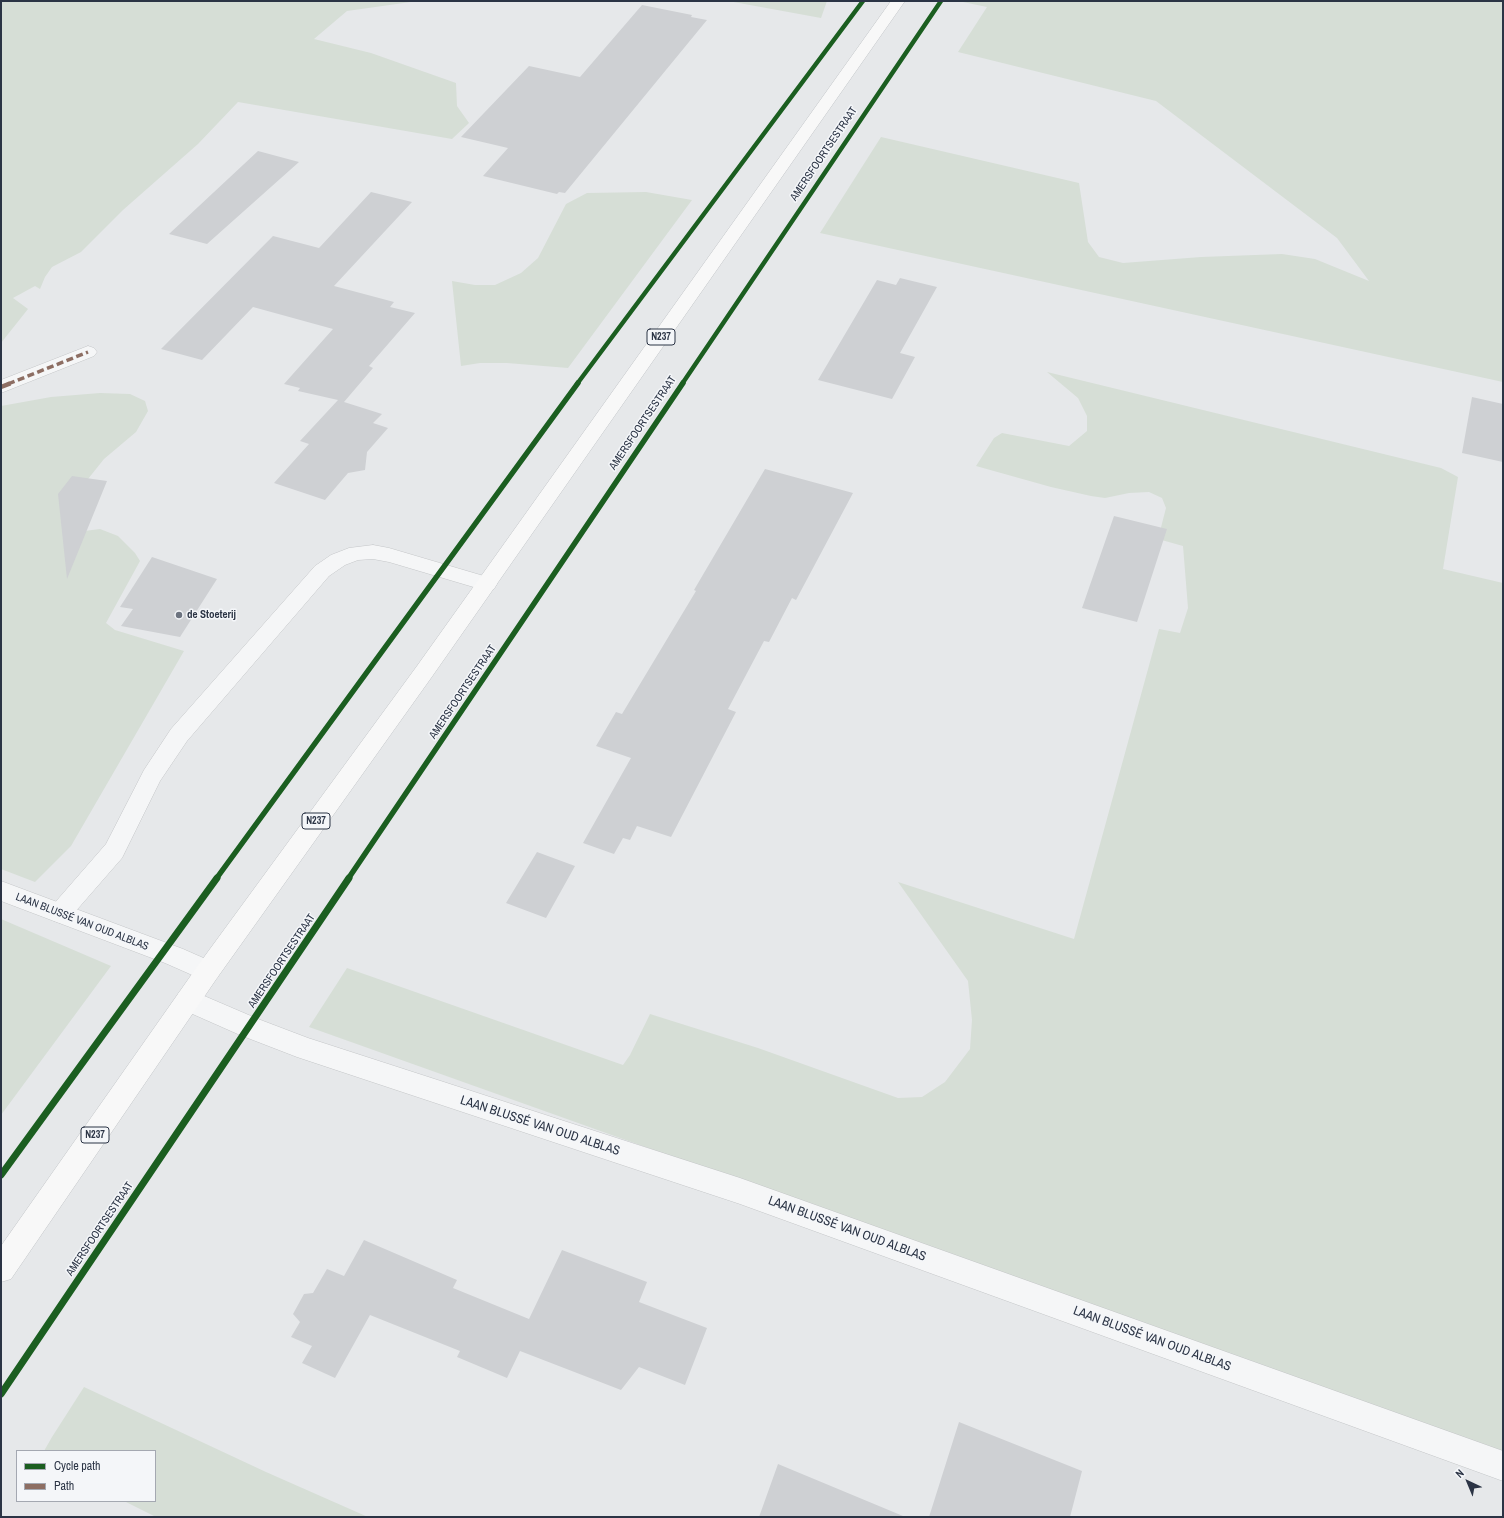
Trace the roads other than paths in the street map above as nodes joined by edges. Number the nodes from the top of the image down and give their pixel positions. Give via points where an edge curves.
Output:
1 (898, 1) edge
2 (88, 352) dead end
3 (1, 387) edge
4 (487, 584) junction
5 (1, 891) edge
6 (60, 913) junction
7 (208, 971) junction
8 (188, 1000) junction
9 (1, 1269) edge
10 (1503, 1466) edge

1 - 4 main road, N237
2 - 3 street
4 - 6 street via 389,554 373,552 356,553 338,560 322,571 179,735 152,776 114,851
4 - 7 main road, N237
5 - 6 street, LAAN BLUSSÉ VAN OUD ALBLAS
6 - 7 street, LAAN BLUSSÉ VAN OUD ALBLAS
7 - 8 main road, N237
8 - 9 main road, N237
8 - 10 street, LAAN BLUSSÉ VAN OUD ALBLAS via 306,1050 747,1193

